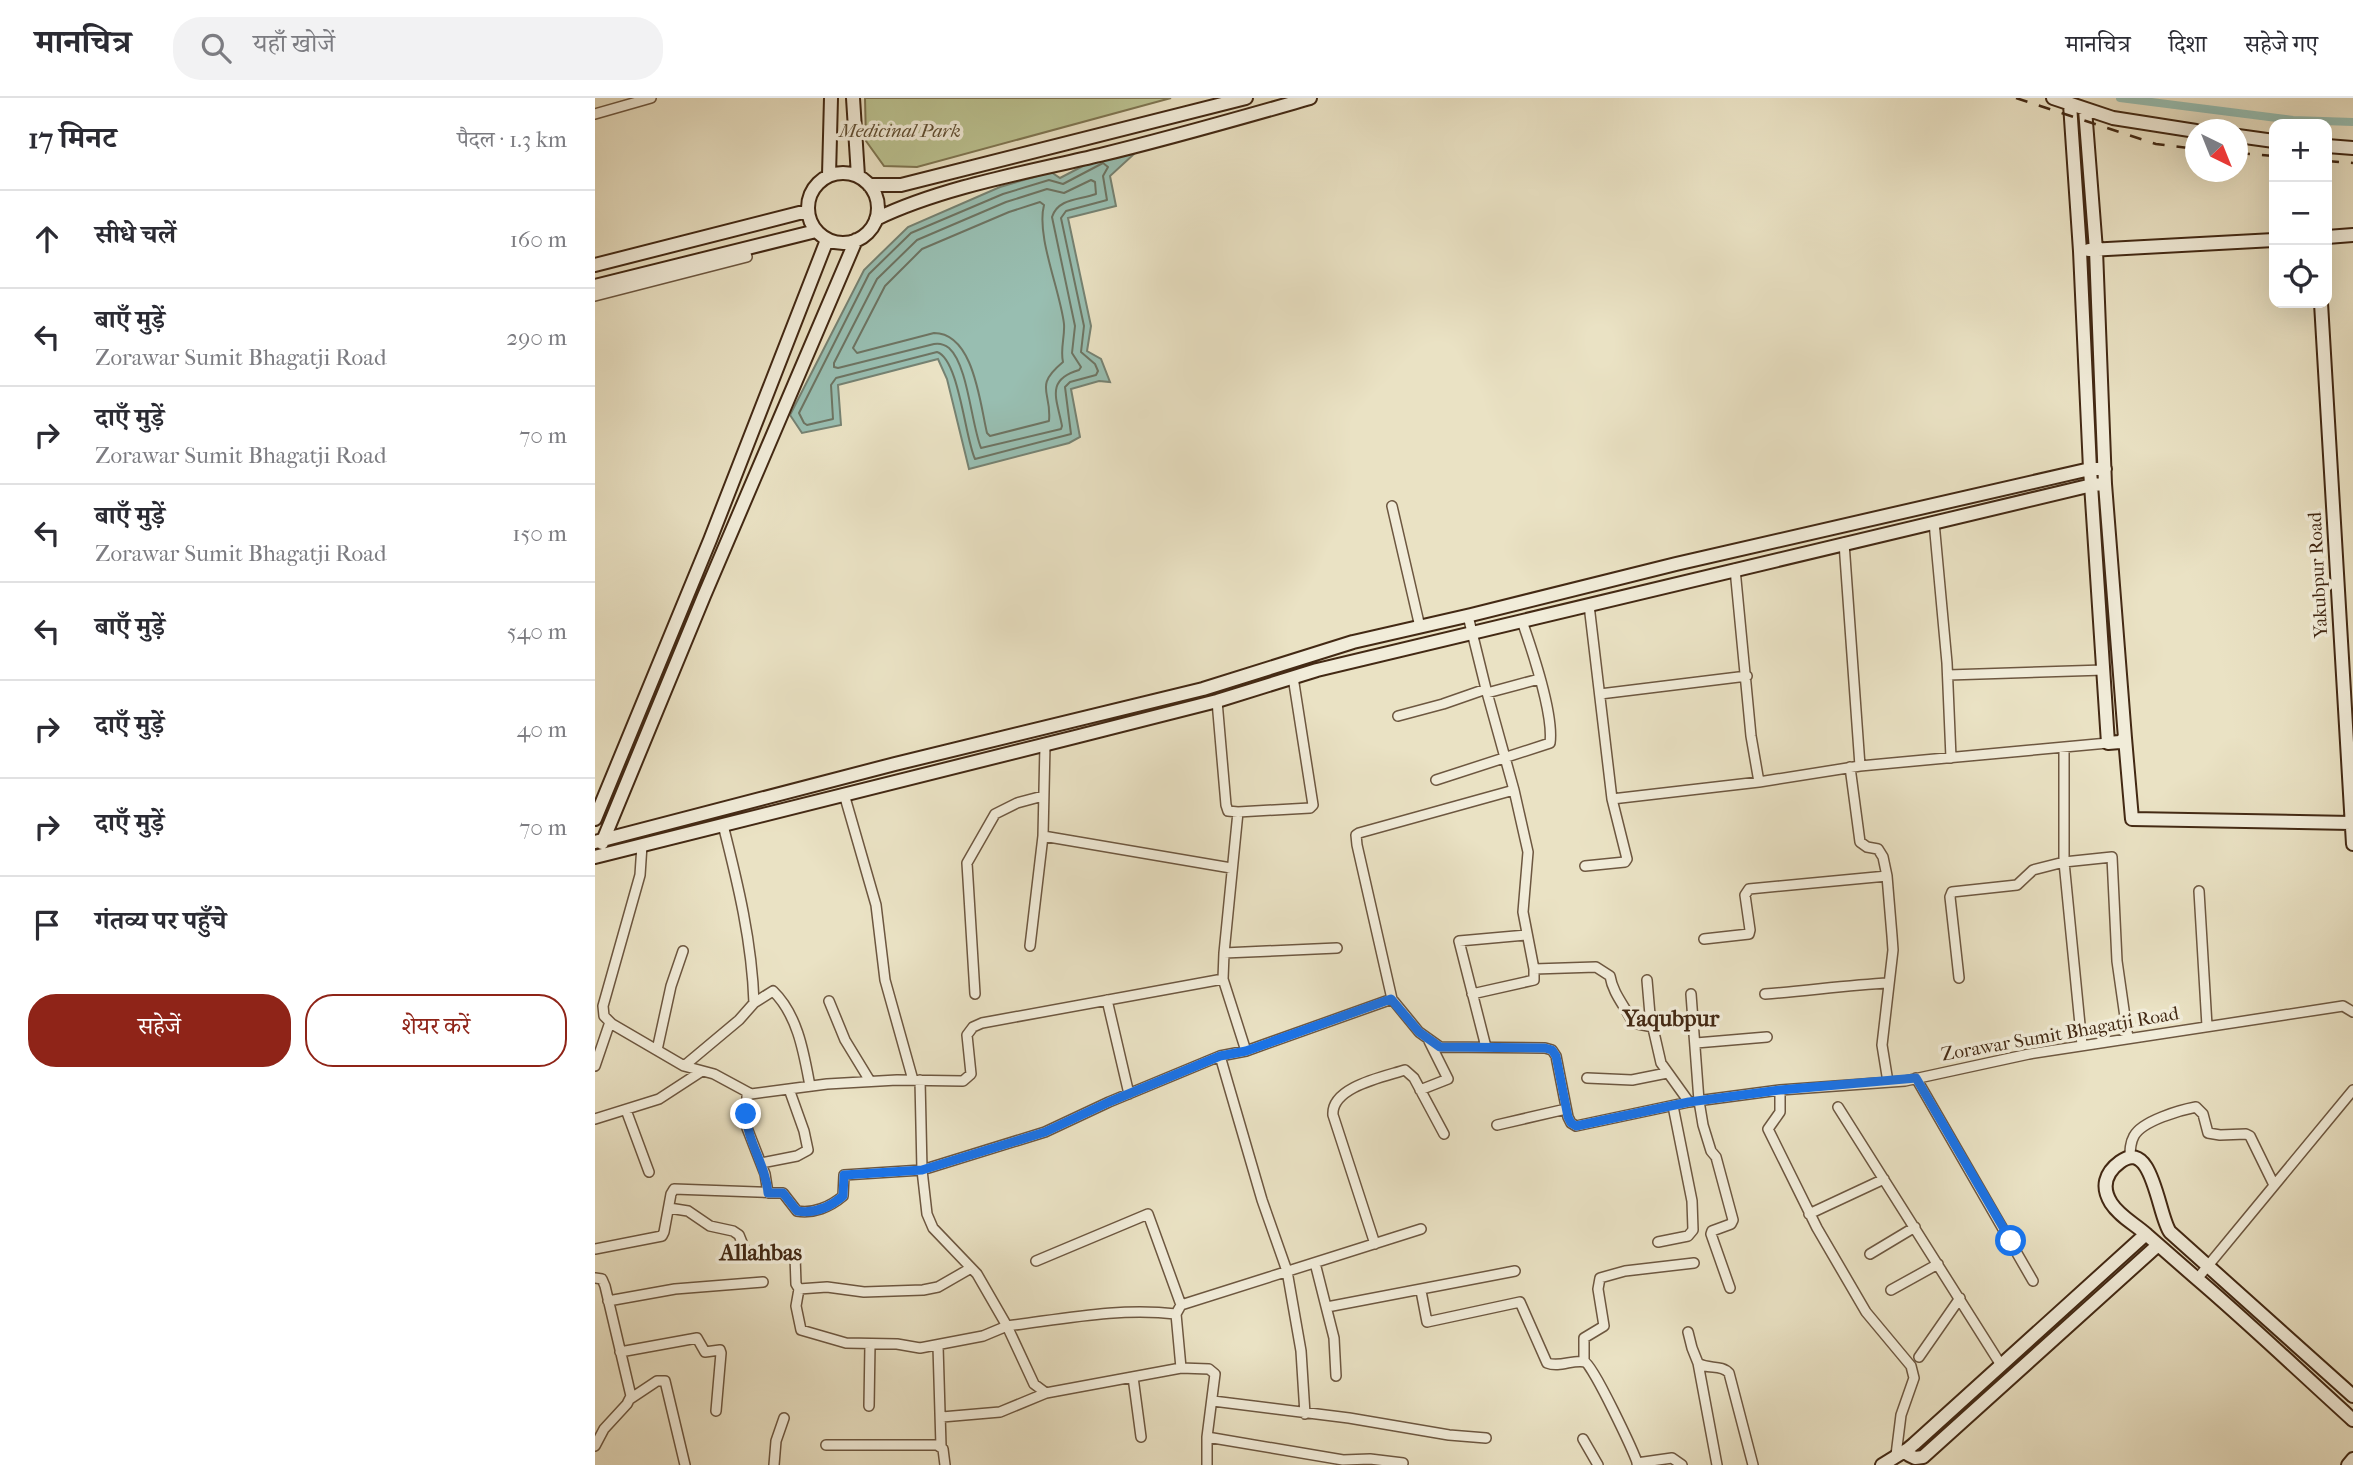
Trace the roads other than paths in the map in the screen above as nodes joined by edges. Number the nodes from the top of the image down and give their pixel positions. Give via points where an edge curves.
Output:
1 (651, 98) edge
2 (831, 98) edge
3 (853, 98) edge
4 (1247, 98) edge
5 (1310, 98) edge
6 (2053, 98) edge
7 (2070, 104) junction
8 (2085, 109) junction
9 (595, 114) edge
10 (2185, 129) edge
11 (2248, 137) edge
12 (2269, 140) edge
13 (2332, 146) edge
14 (2353, 148) edge
15 (829, 175) junction
16 (858, 176) junction
17 (869, 185) junction
18 (807, 211) junction
19 (876, 219) junction
20 (816, 231) junction
21 (2353, 235) edge
22 (2332, 237) edge
23 (828, 240) junction
24 (856, 240) junction
25 (2269, 240) edge
26 (744, 248) junction
27 (2096, 250) junction
28 (2080, 251) junction
29 (595, 265) edge
30 (595, 286) edge
31 (595, 296) edge
32 (2321, 308) edge
33 (2090, 469) junction
34 (2105, 469) junction
35 (2099, 485) junction
36 (1392, 506) dead end
37 (1934, 522) junction
38 (1844, 543) junction
39 (1735, 569) junction
40 (2353, 584) edge
41 (2338, 585) junction
42 (1589, 605) junction
43 (1468, 616) junction
44 (1522, 621) junction
45 (1420, 627) junction
46 (1472, 634) junction
47 (2104, 670) junction
48 (1948, 675) junction
49 (1747, 676) junction
50 (1293, 677) junction
51 (1539, 679) junction
52 (1203, 689) junction
53 (1486, 691) junction
54 (1600, 694) junction
55 (1212, 702) junction
56 (1398, 716) dead end
57 (2125, 738) junction
58 (2108, 743) junction
59 (1045, 745) junction
60 (2064, 748) junction
61 (1505, 758) junction
62 (1951, 758) junction
63 (1855, 766) junction
64 (1436, 780) dead end
65 (1759, 782) junction
66 (1514, 790) junction
67 (844, 794) junction
68 (1043, 796) junction
69 (1612, 799) junction
70 (1238, 812) junction
71 (595, 819) edge
72 (2351, 823) junction
73 (723, 825) junction
74 (1042, 836) junction
75 (600, 840) edge
76 (2353, 844) edge
77 (642, 845) junction
78 (596, 857) edge
79 (2064, 862) junction
80 (1585, 866) dead end
81 (1231, 868) junction
82 (1887, 876) junction
83 (2199, 891) dead end
84 (1527, 935) junction
85 (1705, 939) dead end
86 (1030, 946) dead end
87 (1337, 948) dead end
88 (683, 951) dead end
89 (1224, 953) junction
90 (1534, 969) junction
91 (1959, 978) dead end
92 (1223, 979) junction
93 (1647, 980) dead end
94 (1889, 983) junction
95 (975, 994) dead end
96 (1472, 994) junction
97 (1691, 994) dead end
98 (1765, 995) dead end
99 (1391, 999) junction
100 (1107, 1000) junction
101 (829, 1001) dead end
102 (754, 1003) junction
103 (599, 1012) edge
104 (2353, 1012) edge
105 (610, 1022) junction
106 (2207, 1026) junction
107 (1653, 1027) junction
108 (1767, 1037) dead end
109 (2128, 1038) junction
110 (1428, 1039) junction
111 (1696, 1043) junction
112 (2082, 1045) junction
113 (1486, 1047) junction
114 (657, 1050) junction
115 (1246, 1051) junction
116 (598, 1052) edge
117 (1220, 1056) junction
118 (595, 1066) edge
119 (684, 1066) junction
120 (702, 1071) junction
121 (1667, 1073) junction
122 (1587, 1078) dead end
123 (1916, 1078) junction
124 (916, 1080) junction
125 (870, 1081) junction
126 (1888, 1082) junction
127 (810, 1086) junction
128 (789, 1089) junction
129 (1420, 1090) junction
130 (1780, 1090) junction
131 (2353, 1090) edge
132 (747, 1093) junction
133 (1129, 1094) junction
134 (1694, 1101) junction
135 (1673, 1106) junction
136 (1838, 1107) dead end
137 (1566, 1109) junction
138 (626, 1110) junction
139 (595, 1119) edge
140 (1497, 1125) dead end
141 (1444, 1133) dead end
142 (2130, 1158) junction
143 (761, 1163) junction
144 (922, 1170) junction
145 (649, 1172) dead end
146 (1884, 1179) junction
147 (2274, 1185) junction
148 (768, 1193) junction
149 (669, 1208) junction
150 (1809, 1214) junction
151 (1915, 1227) junction
152 (1421, 1229) dead end
153 (2146, 1234) junction
154 (1658, 1242) dead end
155 (1375, 1244) junction
156 (2158, 1245) junction
157 (595, 1249) edge
158 (1870, 1254) dead end
159 (1036, 1261) dead end
160 (1315, 1263) junction
161 (1694, 1263) dead end
162 (1938, 1264) junction
163 (971, 1268) junction
164 (2208, 1268) junction
165 (1287, 1271) junction
166 (1515, 1271) dead end
167 (595, 1278) edge
168 (2197, 1279) junction
169 (2033, 1281) dead end
170 (763, 1282) dead end
171 (1730, 1288) dead end
172 (799, 1289) junction
173 (1891, 1290) dead end
174 (1421, 1291) junction
175 (1960, 1298) junction
176 (608, 1301) junction
177 (1327, 1307) junction
178 (1178, 1309) junction
179 (1007, 1326) junction
180 (1688, 1332) dead end
181 (870, 1344) junction
182 (937, 1346) junction
183 (620, 1352) junction
184 (1919, 1357) dead end
185 (1584, 1362) junction
186 (1698, 1363) junction
187 (2001, 1365) junction
188 (1181, 1368) junction
189 (1336, 1376) dead end
190 (1133, 1377) junction
191 (1046, 1393) junction
192 (2353, 1396) edge
193 (630, 1399) junction
194 (1213, 1401) junction
195 (869, 1406) dead end
196 (716, 1411) dead end
197 (1305, 1414) junction
198 (942, 1417) junction
199 (784, 1418) dead end
200 (2353, 1420) edge
201 (1141, 1437) dead end
202 (1207, 1437) junction
203 (1486, 1438) dead end
204 (1583, 1438) dead end
205 (825, 1445) dead end
206 (595, 1446) edge
207 (941, 1446) junction
208 (1902, 1452) junction
209 (2353, 1459) edge
210 (1403, 1463) dead end
211 (1638, 1464) edge
212 (685, 1465) edge
213 (773, 1465) edge
214 (945, 1465) edge
215 (1207, 1465) edge
216 (1598, 1465) edge
217 (1682, 1465) edge
218 (1717, 1465) edge
219 (1753, 1465) edge
220 (1882, 1465) edge
221 (2348, 1465) edge

1 - 9 street
2 - 15 street
3 - 16 street
4 - 17 street via 911,183
5 - 19 street via 1009,176 904,206
6 - 7 street
7 - 8 street
7 - 28 street
8 - 10 street
8 - 27 street
11 - 12 street
13 - 14 street
15 - 16 street
15 - 18 street via 812,190
16 - 17 street
17 - 19 street via 878,205
18 - 20 street
18 - 29 street
19 - 24 street
20 - 23 street
20 - 26 street
21 - 22 street
23 - 24 street
23 - 71 street
24 - 75 street
25 - 27 street
26 - 30 street
26 - 31 street via 747,257
27 - 28 street
27 - 34 street
28 - 33 street
32 - 41 street, Yakubpur Road
33 - 34 street
33 - 35 street
33 - 43 street
34 - 35 street
35 - 37 street
35 - 47 street
35 - 57 street
36 - 45 street
37 - 38 street
37 - 48 street
38 - 39 street
38 - 63 street
39 - 42 street
39 - 49 street
40 - 41 street
41 - 72 street, Yakubpur Road
42 - 44 street
42 - 54 street
43 - 45 street
43 - 46 street
44 - 46 street
44 - 51 street
45 - 52 street via 1353,642
46 - 50 street
46 - 53 street
47 - 48 street
47 - 58 street
48 - 62 street
49 - 54 street
49 - 65 street
50 - 55 street
50 - 70 street via 1313,805
51 - 53 street
51 - 61 street via 1550,743
52 - 55 street
52 - 75 street
53 - 56 street
53 - 61 street
54 - 69 street
55 - 59 street
55 - 70 street via 1226,805 1228,811
57 - 58 street
57 - 72 street via 2132,819
58 - 60 street
59 - 67 street
59 - 68 street
60 - 62 street
60 - 79 street
61 - 64 street
61 - 66 street
62 - 63 street
63 - 65 street
63 - 82 street via 1860,842 1878,849
65 - 69 street
66 - 84 street via 1528,852 1523,912
66 - 99 street via 1356,835
67 - 73 street
67 - 124 street via 876,905 885,980
68 - 74 street
68 - 95 street via 995,814 967,863
69 - 80 street via 1627,860
70 - 81 street
72 - 76 street, Yakubpur Road
73 - 77 street
73 - 102 street via 743,905
74 - 81 street
74 - 86 street
75 - 78 street
77 - 78 street
77 - 103 street via 640,875
79 - 91 street via 2033,870 2017,885 1952,892
79 - 109 street via 2112,857 2117,961
79 - 112 street
81 - 89 street
82 - 85 street via 1749,889 1745,895 1749,934
82 - 94 street via 1892,950
83 - 106 street
84 - 90 street
84 - 96 street via 1459,941
87 - 89 street
88 - 114 street
89 - 92 street
90 - 96 street via 1534,980
90 - 107 street via 1596,967 1611,976 1613,992 1633,1023
92 - 100 street
92 - 115 street
93 - 107 street
94 - 98 street
94 - 126 street via 1882,1045
96 - 113 street
97 - 111 street
99 - 110 street
99 - 115 street
100 - 124 street via 982,1023 967,1035 969,1077 963,1081
100 - 133 street
101 - 125 street
102 - 119 street
102 - 127 street via 773,991 777,994 802,1044
103 - 105 street
104 - 106 street, Zorawar Sumit Bhagatji Road via 2343,1006
105 - 114 street
105 - 116 street
106 - 109 street, Zorawar Sumit Bhagatji Road
107 - 121 street
108 - 111 street
109 - 112 street, Zorawar Sumit Bhagatji Road
110 - 113 street via 1440,1047
110 - 129 street via 1448,1079
111 - 134 street
112 - 123 street, Zorawar Sumit Bhagatji Road
113 - 137 street via 1552,1050
114 - 119 street
115 - 117 street
116 - 118 street
117 - 133 street
117 - 165 street
119 - 120 street
120 - 132 street
120 - 138 street via 666,1096
121 - 122 street via 1632,1080
121 - 134 street
123 - 126 street, Zorawar Sumit Bhagatji Road
123 - 169 street
124 - 125 street
124 - 144 street
125 - 127 street
126 - 130 street, Zorawar Sumit Bhagatji Road
127 - 128 street
128 - 132 street
128 - 143 street via 808,1150
129 - 141 street
129 - 155 street via 1405,1070 1355,1086 1334,1103 1333,1115
130 - 134 street, Zorawar Sumit Bhagatji Road
130 - 150 street via 1780,1112 1768,1129
131 - 147 street
132 - 143 street via 747,1128
133 - 144 street via 1045,1132
134 - 135 street, Zorawar Sumit Bhagatji Road
134 - 171 street via 1733,1220 1711,1233
135 - 137 street, Zorawar Sumit Bhagatji Road via 1576,1126
135 - 154 street via 1692,1201 1693,1230 1688,1236
136 - 146 street
137 - 140 street
138 - 139 street
138 - 145 street
142 - 147 street via 2130,1143 2139,1129 2196,1107 2208,1133 2250,1136
142 - 153 street via 2111,1171 2105,1190 2125,1219
142 - 164 street via 2145,1164 2152,1175 2169,1232
143 - 148 street
144 - 148 street via 844,1175 843,1196 810,1212 797,1211 783,1193
144 - 163 street via 933,1228
146 - 150 street
146 - 151 street
147 - 164 street
148 - 149 street via 677,1189 671,1194
149 - 157 street via 662,1236
149 - 172 street via 688,1211 710,1226 733,1231 748,1252 795,1256
150 - 208 street via 1866,1312 1911,1366 1914,1378 1901,1415
151 - 158 street
151 - 162 street
152 - 155 street
153 - 156 street
153 - 187 street
155 - 160 street
156 - 168 street
156 - 208 street via 1923,1457
159 - 178 street via 1148,1214
160 - 165 street
160 - 177 street
161 - 185 street via 1600,1278 1604,1326 1584,1338
162 - 173 street
162 - 175 street
163 - 172 street via 928,1290
163 - 179 street
164 - 168 street
164 - 192 street
165 - 178 street
165 - 197 street via 1301,1351
166 - 174 street
167 - 176 street via 603,1281
168 - 200 street
170 - 176 street via 675,1289
172 - 181 street via 796,1306 801,1330 841,1342
174 - 177 street
174 - 185 street via 1427,1322 1520,1302 1547,1363
175 - 184 street
175 - 187 street
176 - 183 street
177 - 189 street
178 - 179 street
178 - 188 street
179 - 182 street
179 - 191 street via 1034,1384
180 - 186 street
181 - 182 street
181 - 195 street
182 - 198 street
183 - 193 street
183 - 196 street via 696,1338 705,1352 720,1350
185 - 211 street via 1594,1371
186 - 218 street
186 - 219 street via 1729,1373
187 - 208 street
188 - 190 street
188 - 194 street via 1213,1370
190 - 191 street
190 - 201 street
191 - 198 street via 1000,1412
193 - 206 street
193 - 212 street via 657,1381 665,1381
194 - 197 street
194 - 202 street
197 - 203 street
198 - 207 street
199 - 213 street
202 - 210 street via 1343,1460
202 - 215 street
204 - 216 street
205 - 207 street
207 - 214 street
208 - 220 street
209 - 221 street
211 - 217 street via 1668,1458

